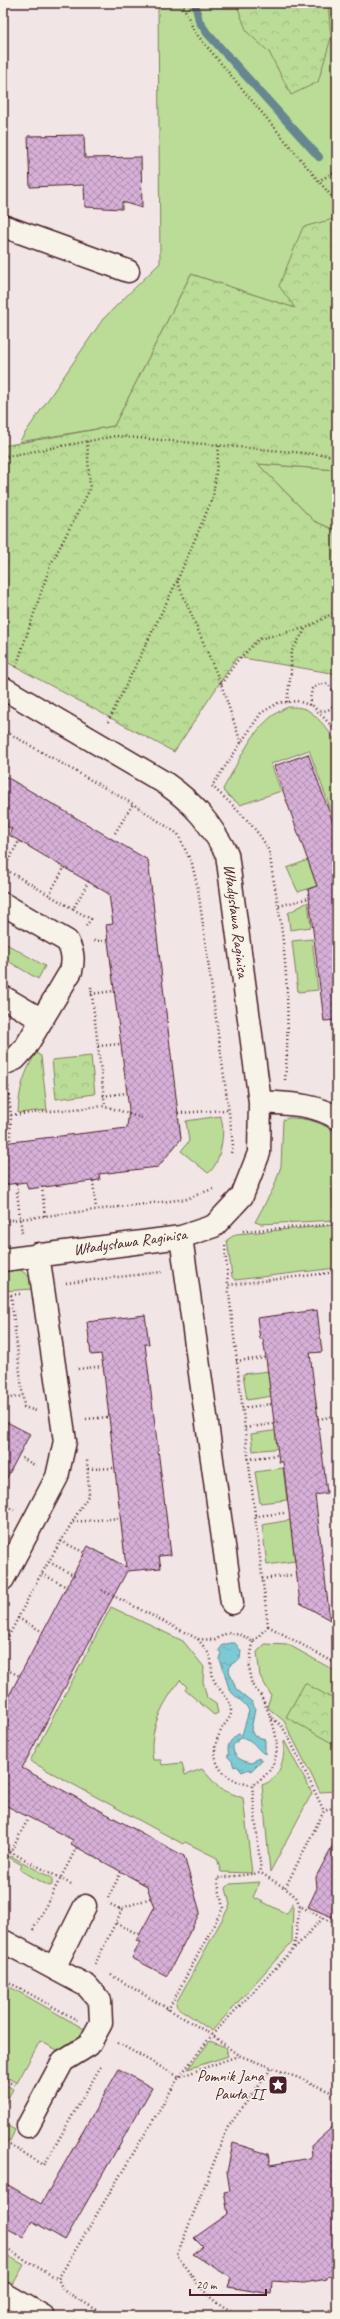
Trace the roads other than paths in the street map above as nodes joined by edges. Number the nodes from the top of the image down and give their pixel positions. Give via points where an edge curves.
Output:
1 (3, 226) edge
2 (128, 271) dead end
3 (3, 688) edge
4 (3, 904) edge
5 (3, 997) edge
6 (42, 1020) junction
7 (5, 1064) edge
8 (270, 1103) junction
9 (337, 1118) edge
10 (181, 1238) junction
11 (32, 1255) junction
12 (3, 1260) edge
13 (3, 1579) edge
14 (232, 1603) dead end
15 (96, 1904) road end
16 (3, 1941) edge
17 (54, 1968) junction
18 (28, 2126) dead end
19 (3, 2293) edge
20 (43, 2316) edge

1 - 2 street
3 - 8 street, Władysława Raginisa via 165,783 186,797 208,821 228,854
4 - 6 street via 67,941 72,951 74,960 71,972
5 - 6 street
6 - 7 street via 25,1048
8 - 9 street via 297,1104 325,1110
8 - 10 street, Władysława Raginisa via 259,1153 242,1196 214,1226
10 - 11 street, Władysława Raginisa
10 - 14 street
11 - 12 street, Władysława Raginisa
11 - 13 street via 65,1441 57,1478
15 - 17 street via 65,1947
16 - 17 street
17 - 18 street via 87,1986 100,2001 101,2023 90,2045 63,2061
19 - 20 street

